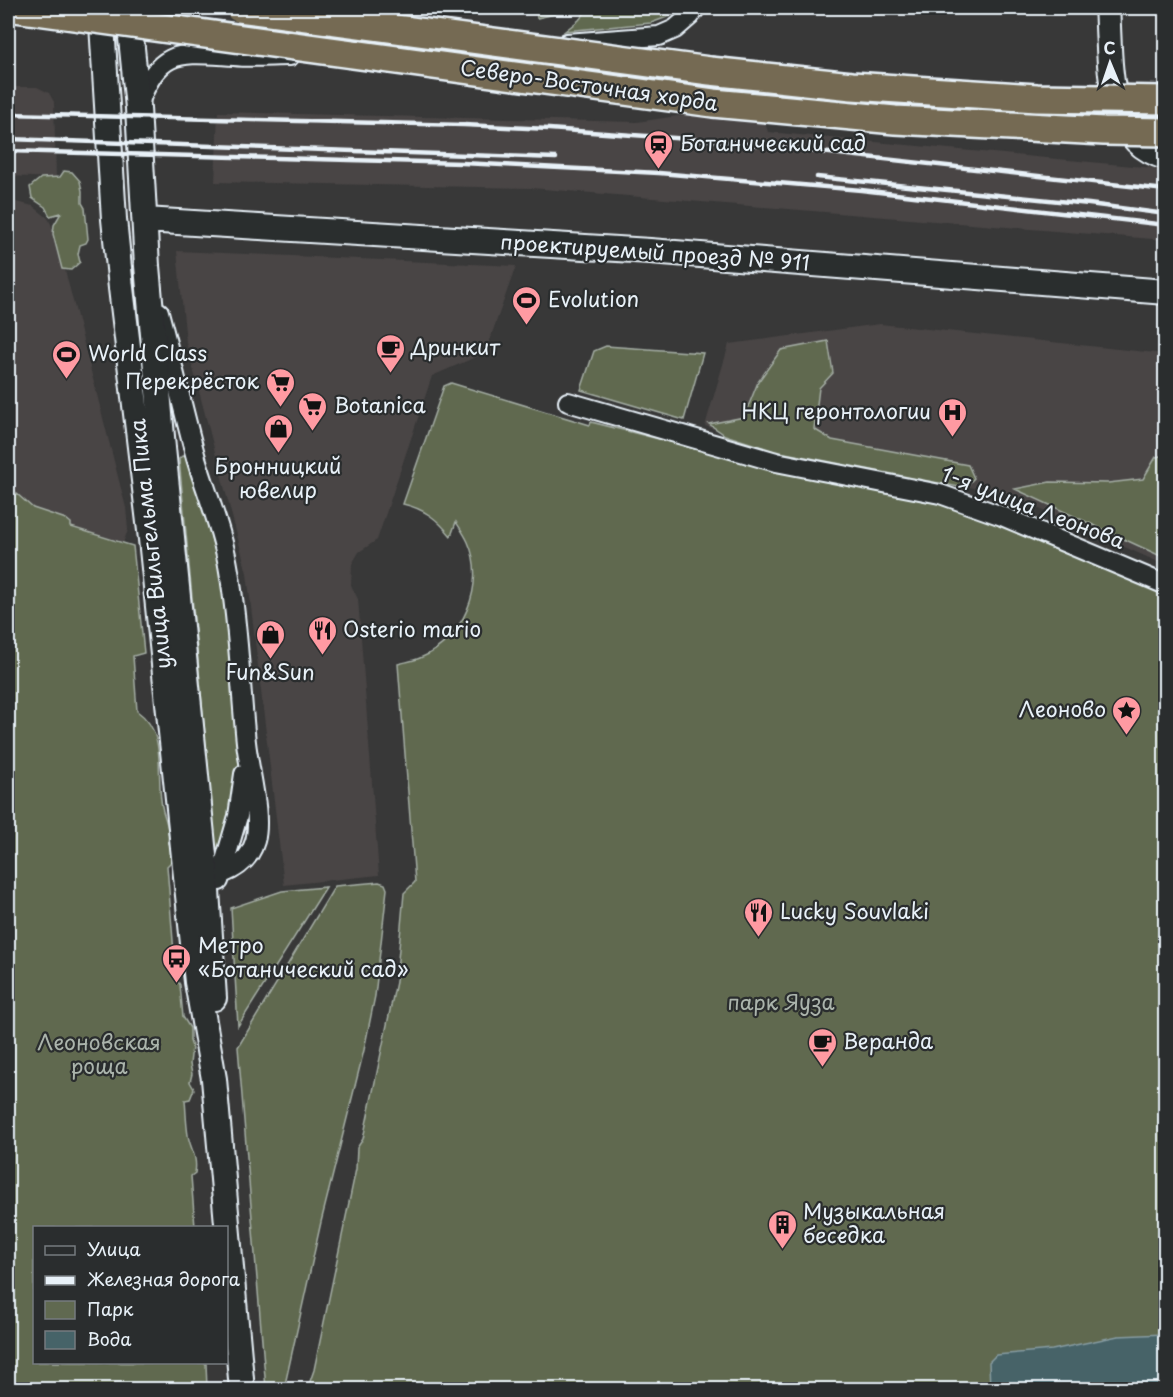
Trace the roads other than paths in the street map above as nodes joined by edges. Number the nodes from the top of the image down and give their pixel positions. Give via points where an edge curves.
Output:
1 (15, 8) edge
2 (55, 8) edge
3 (101, 8) edge
4 (239, 8) edge
5 (696, 8) edge
6 (1107, 8) edge
7 (130, 14) edge
8 (106, 97) junction
9 (1166, 100) edge
10 (138, 108) junction
11 (1166, 132) edge
12 (1166, 157) edge
13 (145, 220) junction
14 (147, 266) junction
15 (1166, 292) edge
16 (568, 402) dead end
17 (163, 448) junction
18 (196, 458) junction
19 (142, 461) junction
20 (1166, 585) edge
21 (185, 863) junction
22 (214, 874) junction
23 (214, 1079) junction
24 (227, 1226) edge
25 (228, 1234) edge
26 (242, 1389) edge

1 - 11 main road, Северо-Восточная хорда, bridge via 713,103 895,120
2 - 8 main road via 75,20 85,33 97,57
3 - 8 main road, улица Вильгельма Пика
4 - 9 main road, Северо-Восточная хорда, bridge via 710,71 852,86 1037,98
5 - 10 street via 675,29 658,36 313,55 183,54 156,71
6 - 12 main road via 1113,95 1119,116 1140,144
7 - 10 main road, улица Вильгельма Пика
8 - 19 main road, улица Вильгельма Пика via 114,219
10 - 13 main road, улица Вильгельма Пика
13 - 14 main road, улица Вильгельма Пика
13 - 15 main road, проектируемый проезд № 911 via 650,251
14 - 17 main road, улица Вильгельма Пика
14 - 18 street
16 - 20 street, 1-я улица Леонова via 776,462 957,500
17 - 18 street via 184,447
17 - 19 street via 145,452
17 - 22 main road, улица Вильгельма Пика
18 - 22 street via 229,571 246,745 238,816
19 - 21 main road, улица Вильгельма Пика
21 - 22 street via 196,874
21 - 23 main road, улица Вильгельма Пика via 197,982
22 - 23 main road, улица Вильгельма Пика via 209,908 215,1004
23 - 24 main road, улица Вильгельма Пика
25 - 26 main road, улица Вильгельма Пика

